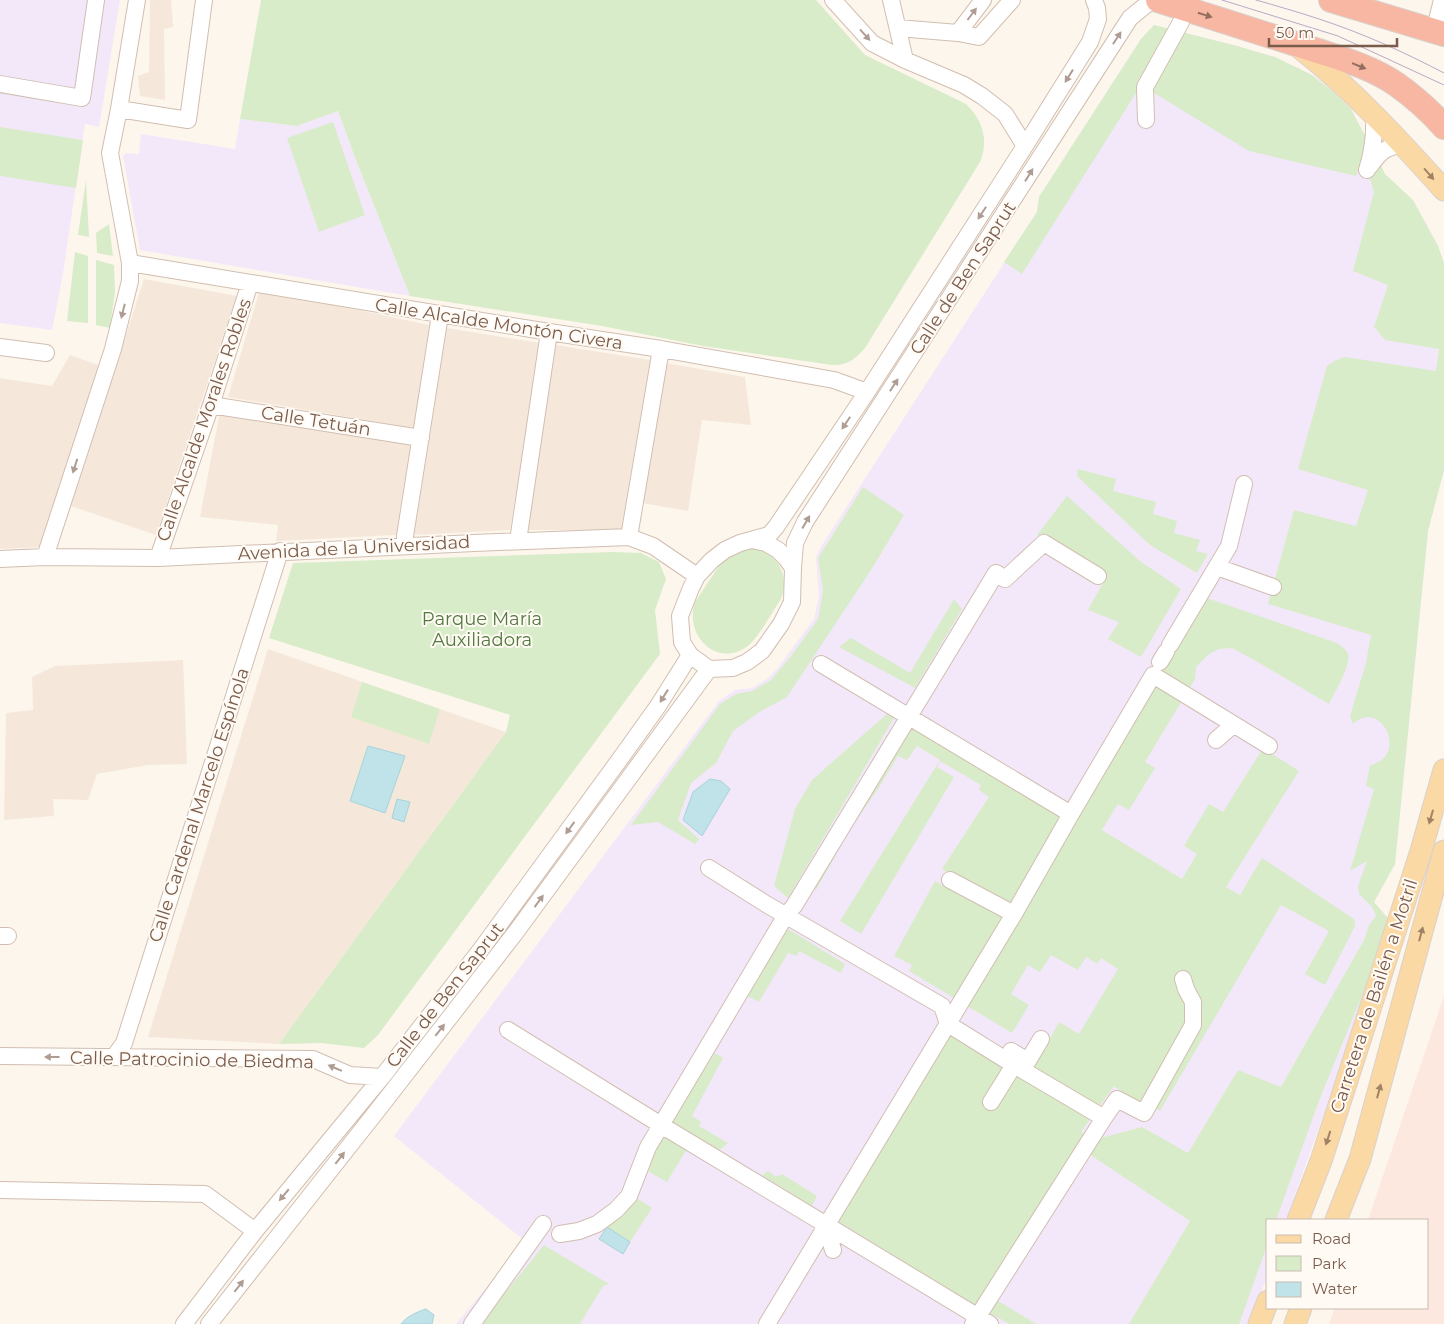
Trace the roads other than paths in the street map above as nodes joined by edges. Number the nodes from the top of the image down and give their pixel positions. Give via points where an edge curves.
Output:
1 (96, 0) edge
2 (137, 0) edge
3 (204, 0) edge
4 (833, 0) edge
5 (891, 0) edge
6 (983, 0) edge
7 (1012, 0) edge
8 (1094, 0) edge
9 (1152, 0) edge
10 (1158, 0) edge
11 (1442, 0) edge
12 (1335, 1) edge
13 (1181, 22) dead end
14 (898, 28) junction
15 (958, 33) junction
16 (1439, 33) edge
17 (1294, 43) junction
18 (906, 60) junction
19 (0, 84) edge
20 (119, 109) junction
21 (1374, 116) junction
22 (1146, 120) dead end
23 (1444, 127) edge
24 (1404, 144) junction
25 (1025, 146) junction
26 (1444, 190) edge
27 (130, 263) junction
28 (250, 283) junction
29 (440, 315) junction
30 (549, 332) junction
31 (0, 347) edge
32 (661, 349) junction
33 (46, 353) dead end
34 (866, 392) junction
35 (211, 405) junction
36 (421, 438) junction
37 (1244, 484) dead end
38 (629, 537) junction
39 (752, 540) junction
40 (518, 541) junction
41 (405, 546) junction
42 (280, 551) junction
43 (45, 557) junction
44 (158, 558) junction
45 (0, 559) edge
46 (1217, 567) junction
47 (793, 568) junction
48 (697, 576) junction
49 (1098, 576) dead end
50 (1273, 587) dead end
51 (1165, 653) dead end
52 (690, 655) junction
53 (822, 664) dead end
54 (709, 669) junction
55 (908, 716) junction
56 (1233, 725) junction
57 (1216, 740) dead end
58 (1269, 746) dead end
59 (1444, 770) edge
60 (1070, 814) junction
61 (1444, 851) edge
62 (709, 868) dead end
63 (950, 880) dead end
64 (1014, 914) junction
65 (786, 915) junction
66 (1183, 979) dead end
67 (950, 1020) junction
68 (508, 1030) dead end
69 (1041, 1039) dead end
70 (0, 1056) edge
71 (114, 1057) junction
72 (1014, 1065) junction
73 (382, 1077) junction
74 (990, 1102) dead end
75 (1104, 1118) junction
76 (661, 1125) junction
77 (0, 1190) edge
78 (1298, 1219) edge
79 (1336, 1219) edge
80 (543, 1224) dead end
81 (826, 1225) junction
82 (255, 1231) junction
83 (560, 1234) dead end
84 (833, 1250) dead end
85 (1266, 1306) edge
86 (1301, 1309) edge
87 (980, 1322) edge
88 (184, 1324) edge
89 (209, 1324) edge
90 (472, 1324) edge
91 (767, 1324) edge
92 (1259, 1324) edge
93 (1295, 1324) edge

1 - 19 street via 82,98
2 - 20 street
3 - 20 street via 188,120
4 -> 18 street via 872,43
5 - 14 street
15 -> 6 street
7 - 15 street via 978,37
8 -> 25 street, Calle de Ben Saprut via 1098,19 1090,42
47 -> 9 street, Calle de Ben Saprut via 795,543 805,522 1130,18
10 -> 17 highway
11 - 16 street
12 - 16 highway
13 - 22 street via 1145,87
14 - 15 street
14 - 18 street
17 - 21 main road via 1328,70
17 -> 23 highway via 1348,61 1396,84 1430,111
18 - 25 street via 982,96 1005,114
20 - 27 street via 110,153
21 - 24 main road
21 - 24 street via 1374,148 1367,170 1390,146
24 -> 26 main road
25 -> 34 street, Calle de Ben Saprut
27 - 28 street, Calle Alcalde Montón Civera
27 -> 43 street via 130,281 113,350
28 - 29 street, Calle Alcalde Montón Civera
28 - 35 street, Calle Alcalde Morales Robles
29 - 30 street, Calle Alcalde Montón Civera
29 - 36 street
30 - 32 street, Calle Alcalde Montón Civera
30 - 40 street
31 - 33 street
32 - 34 street, Calle Alcalde Montón Civera via 834,380
32 - 38 street
34 -> 39 street, Calle de Ben Saprut via 776,527 769,535
35 - 36 street, Calle Tetuán
35 - 44 street, Calle Alcalde Morales Robles
36 - 41 street
37 - 46 street via 1229,546
38 - 40 street, Avenida de la Universidad
38 - 48 street, Avenida de la Universidad via 653,546
39 - 47 street via 778,550
39 - 48 street via 725,550
40 - 41 street, Avenida de la Universidad
41 - 42 street, Avenida de la Universidad
42 - 44 street, Avenida de la Universidad
42 - 71 street, Calle Cardenal Marcelo Espínola via 124,1043
43 - 44 street, Avenida de la Universidad
43 - 45 street, Avenida de la Universidad
46 - 50 street
46 - 51 street
47 - 54 street via 792,602 788,613 762,651 733,668
48 - 52 street via 680,616 682,642
49 - 55 street via 1044,543 1006,580 996,573
52 - 54 street
52 -> 73 street, Calle de Ben Saprut via 609,775
53 - 55 street
89 -> 54 street, Calle de Ben Saprut via 516,932
55 - 60 street
55 - 65 street
56 - 57 street
56 - 58 street
56 - 60 street via 1153,675
59 -> 78 main road, Carretera de Bailén a Motril via 1321,1161
60 - 64 street
79 -> 61 main road, Carretera de Bailén a Motril via 1360,1159
62 - 65 street
63 - 64 street
64 - 67 street
65 - 67 street via 942,1006
65 - 76 street
66 - 75 street via 1199,1028 1144,1113 1117,1099
67 - 69 street via 1028,1061
67 - 72 street
67 - 81 street
68 - 76 street
71 -> 70 street, Calle Patrocinio de Biedma
73 -> 71 street, Calle Patrocinio de Biedma via 350,1075 313,1059
72 - 74 street
72 - 75 street
73 -> 82 street, Calle de Ben Saprut
75 - 87 street
76 - 81 street
76 - 83 street via 648,1147 629,1196 597,1224
77 - 82 street via 205,1194
80 - 90 street
81 - 84 street
81 - 87 street
81 - 91 street
82 - 88 street, Calle de Ben Saprut
85 - 92 main road
86 - 93 main road

